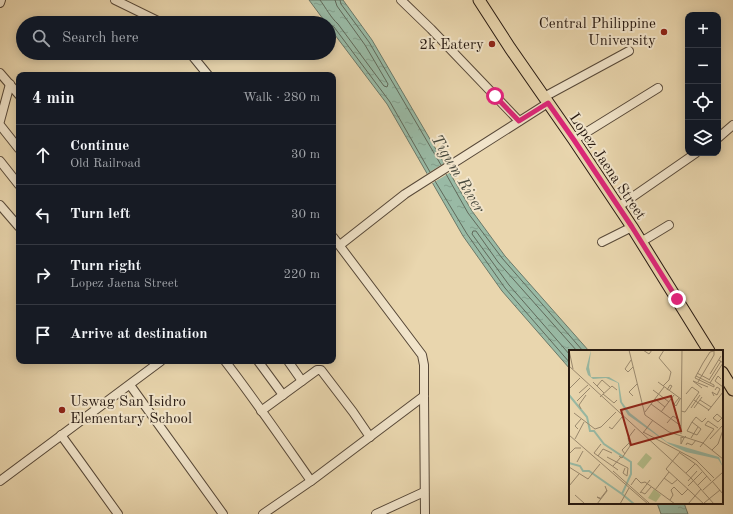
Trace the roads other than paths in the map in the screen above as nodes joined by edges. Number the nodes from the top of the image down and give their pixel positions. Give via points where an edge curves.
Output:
1 (1, 0) edge
2 (115, 0) edge
3 (401, 0) edge
4 (479, 0) edge
5 (0, 3) edge
6 (148, 16) edge
7 (629, 51) dead end
8 (196, 60) edge
9 (206, 72) edge
10 (0, 73) edge
11 (10, 84) junction
12 (658, 88) dead end
13 (16, 91) edge
14 (546, 100) junction
15 (0, 121) edge
16 (519, 121) junction
17 (0, 125) edge
18 (733, 126) edge
19 (721, 136) edge
20 (574, 140) junction
21 (16, 145) edge
22 (692, 156) edge
23 (0, 161) edge
24 (16, 181) edge
25 (0, 205) edge
26 (618, 207) junction
27 (16, 224) edge
28 (669, 225) dead end
29 (632, 227) junction
30 (336, 240) edge
31 (602, 242) dead end
32 (641, 242) junction
33 (340, 245) junction
34 (708, 350) edge
35 (157, 364) edge
36 (227, 364) edge
37 (260, 364) edge
38 (290, 364) edge
39 (723, 374) edge
40 (302, 381) junction
41 (130, 385) junction
42 (733, 390) edge
43 (283, 395) junction
44 (424, 396) junction
45 (261, 411) junction
46 (61, 435) junction
47 (370, 437) junction
48 (0, 481) edge
49 (311, 482) junction
50 (424, 492) junction
51 (118, 514) edge
52 (223, 514) edge
53 (263, 514) edge
54 (376, 514) edge
55 (424, 514) edge

1 - 5 street
2 - 6 street
3 - 16 street
4 - 14 main road, Lopez Jaena Street
7 - 14 street
8 - 9 street
10 - 11 street
11 - 13 street
11 - 15 street
12 - 20 street
14 - 16 street
14 - 20 main road, Lopez Jaena Street
16 - 33 street via 405,194
17 - 21 street
18 - 19 street
20 - 26 main road, Lopez Jaena Street
22 - 26 street
23 - 24 street
25 - 27 street
26 - 29 main road, Lopez Jaena Street
28 - 32 street
29 - 31 street
29 - 32 main road, Lopez Jaena Street
30 - 33 street
32 - 34 main road, Lopez Jaena Street
33 - 44 street via 422,355
35 - 41 street
36 - 45 street
37 - 43 street
38 - 40 street
39 - 42 main road
40 - 43 street
40 - 47 street via 317,370 321,370
41 - 46 street
41 - 52 street
43 - 45 street
44 - 47 street
44 - 50 street
45 - 49 street
46 - 48 street
46 - 51 street
47 - 49 street
49 - 53 street
50 - 54 street
50 - 55 street

